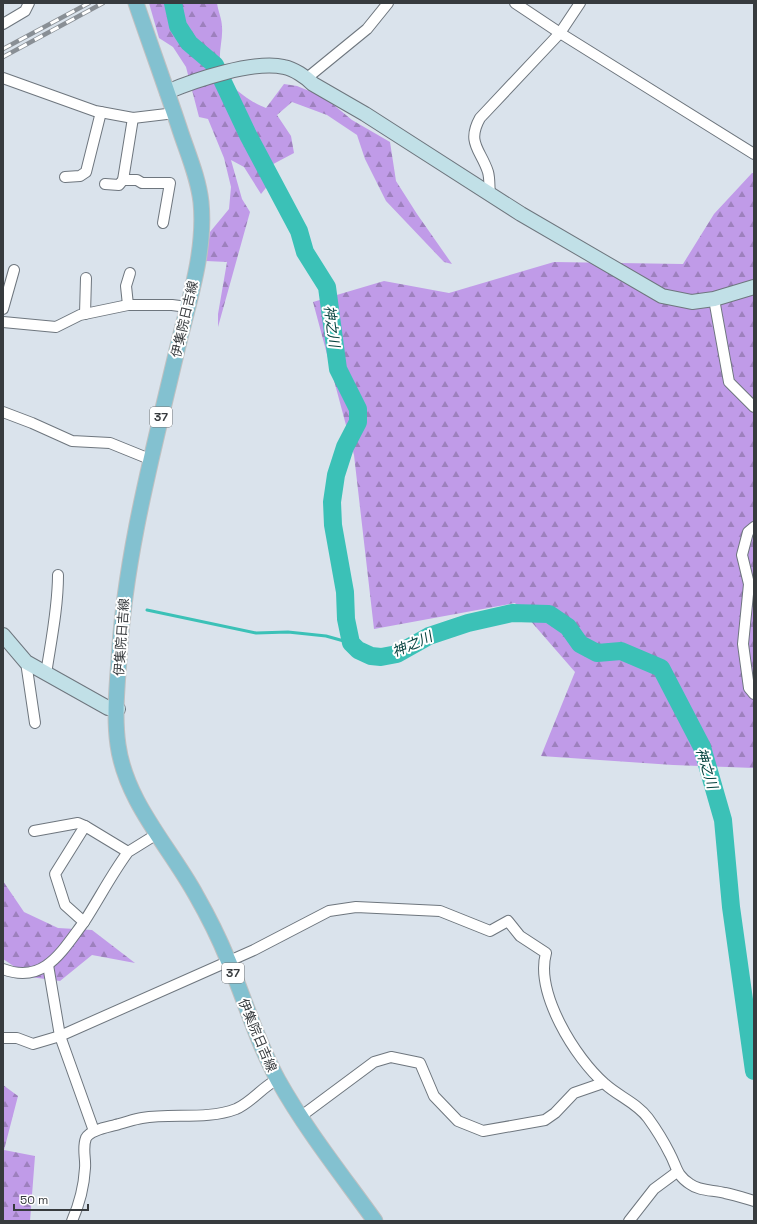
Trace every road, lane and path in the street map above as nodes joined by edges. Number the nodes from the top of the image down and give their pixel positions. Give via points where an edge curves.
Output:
1 (29, 3) edge
2 (136, 3) edge
3 (388, 3) edge
4 (515, 3) edge
5 (580, 3) edge
6 (3, 24) edge
7 (560, 33) junction
8 (3, 78) edge
9 (307, 78) junction
10 (167, 92) junction
11 (101, 112) junction
12 (175, 114) junction
13 (133, 118) junction
14 (754, 154) edge
15 (65, 177) dead end
16 (123, 180) junction
17 (105, 184) dead end
18 (490, 194) junction
19 (163, 223) dead end
20 (14, 270) dead end
21 (130, 273) dead end
22 (86, 278) dead end
23 (6, 283) edge
24 (754, 287) edge
25 (714, 299) junction
26 (128, 305) junction
27 (187, 307) junction
28 (3, 309) edge
29 (85, 314) junction
30 (3, 322) edge
31 (754, 407) edge
32 (3, 412) edge
33 (152, 460) junction
34 (754, 527) edge
35 (58, 575) dead end
36 (3, 635) edge
37 (26, 662) junction
38 (46, 674) junction
39 (754, 694) edge
40 (118, 710) junction
41 (35, 723) dead end
42 (84, 826) junction
43 (34, 831) dead end
44 (157, 834) junction
45 (128, 852) junction
46 (84, 922) junction
47 (228, 961) junction
48 (48, 965) junction
49 (3, 969) edge
50 (60, 1036) junction
51 (3, 1038) edge
52 (278, 1079) junction
53 (603, 1083) junction
54 (300, 1117) junction
55 (94, 1131) junction
56 (677, 1172) junction
57 (754, 1201) edge
58 (72, 1221) edge
59 (375, 1221) edge
60 (629, 1221) edge

1 - 6 street via 25,11
2 - 10 main road, 伊集院日吉線 / 37
3 - 9 street via 367,30
4 - 7 street
5 - 7 street
7 - 14 street
7 - 18 street via 476,124 474,144 489,174
8 - 11 street
9 - 10 street via 285,67 266,65 226,72
9 - 18 street
10 - 12 main road, 伊集院日吉線 / 37
11 - 13 street
11 - 15 street via 86,172 80,176
12 - 13 street
12 - 27 main road, 伊集院日吉線 / 37 via 194,170 201,201 202,231
13 - 16 street
16 - 17 street via 119,185
16 - 19 street via 170,183
18 - 25 street via 662,296 692,302
20 - 23 street
21 - 26 street via 126,286
22 - 29 street
23 - 28 street
24 - 25 street
25 - 31 street via 729,382
26 - 27 street
26 - 29 street
27 - 33 main road, 伊集院日吉線 / 37
29 - 30 street via 56,327
32 - 33 street via 72,441 110,443
33 - 40 main road, 伊集院日吉線 / 37 via 125,586 120,634
34 - 39 street via 748,532 742,555 749,584 743,644 749,688
35 - 38 street via 58,602
36 - 37 street
37 - 38 street
37 - 41 street
38 - 40 street via 108,708
40 - 44 main road, 伊集院日吉線 / 37 via 118,741 128,781
42 - 43 street via 78,823
42 - 45 street
42 - 46 street via 55,874 65,905
44 - 45 street
44 - 47 main road, 伊集院日吉線 / 37 via 195,892
45 - 46 street
46 - 48 street
47 - 50 street
47 - 52 main road, 伊集院日吉線 / 37 via 260,1042
47 - 53 street via 329,911 356,907 440,910 490,930 508,921 520,936 546,953 543,964 549,998 579,1055
48 - 49 street via 28,974
48 - 50 street
50 - 51 street via 33,1044 17,1038
50 - 55 street
52 - 54 main road, 伊集院日吉線 / 37
52 - 55 street via 254,1098 236,1108 219,1113 142,1118
53 - 54 street via 574,1093 545,1120 483,1131 458,1121 434,1096 420,1063 391,1057 374,1062
53 - 56 street via 647,1117 671,1155
54 - 59 main road, 伊集院日吉線 / 37
55 - 58 street via 87,1137 84,1146 84,1182
56 - 57 street via 696,1187
56 - 60 street via 654,1189

